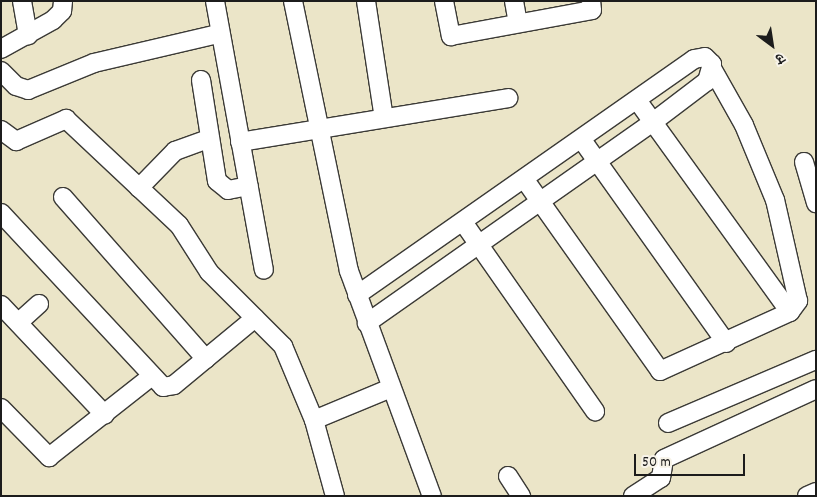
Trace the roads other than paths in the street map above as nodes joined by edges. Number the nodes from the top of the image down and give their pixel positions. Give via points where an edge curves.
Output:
1 (22, 1) edge
2 (63, 1) edge
3 (215, 1) edge
4 (293, 1) edge
5 (366, 1) edge
6 (444, 1) edge
7 (514, 1) edge
8 (591, 1) edge
9 (518, 23) junction
10 (218, 34) junction
11 (28, 35) junction
12 (1, 49) edge
13 (713, 70) junction
14 (4, 78) edge
15 (201, 80) dead end
16 (508, 98) dead end
17 (638, 100) junction
18 (384, 118) junction
19 (653, 122) junction
20 (320, 129) junction
21 (1, 130) edge
22 (210, 138) junction
23 (582, 140) junction
24 (240, 142) junction
25 (596, 161) junction
26 (804, 162) dead end
27 (525, 180) junction
28 (249, 186) junction
29 (140, 188) junction
30 (63, 197) dead end
31 (539, 202) junction
32 (816, 203) edge
33 (1, 213) edge
34 (463, 222) junction
35 (477, 245) junction
36 (264, 270) dead end
37 (358, 295) junction
38 (39, 304) dead end
39 (1, 305) edge
40 (790, 312) junction
41 (255, 318) junction
42 (19, 322) junction
43 (367, 323) junction
44 (726, 343) junction
45 (206, 359) junction
46 (816, 360) edge
47 (152, 376) junction
48 (391, 388) junction
49 (816, 389) edge
50 (1, 408) edge
51 (595, 411) dead end
52 (105, 415) junction
53 (314, 420) junction
54 (668, 423) dead end
55 (508, 476) dead end
56 (816, 492) edge
57 (335, 496) edge
58 (432, 496) edge
59 (522, 496) edge
60 (633, 496) edge
61 (807, 496) edge

1 - 11 street
2 - 11 street via 62,11 53,20
3 - 10 street
4 - 20 street
5 - 18 street
6 - 9 street via 451,36
7 - 9 street
8 - 9 street via 592,10
10 - 14 street via 94,63 28,90
10 - 24 street
11 - 12 street
13 - 17 street via 706,57 694,59
13 - 19 street via 707,81
13 - 40 street via 744,125 775,200 798,301
15 - 22 street
16 - 18 street
17 - 19 street
17 - 23 street
18 - 20 street
19 - 25 street
19 - 40 street
20 - 24 street
20 - 37 street
21 - 29 street via 16,141 66,119
22 - 28 street via 220,187
22 - 29 street via 175,152
23 - 25 street
23 - 27 street
24 - 28 street
25 - 31 street
25 - 44 street
26 - 32 street
27 - 31 street
27 - 34 street
28 - 36 street
29 - 41 street via 179,225 209,272
30 - 45 street
31 - 35 street
31 - 44 street via 660,371
33 - 47 street
34 - 35 street
34 - 37 street
35 - 43 street
35 - 51 street
37 - 43 street
38 - 42 street
39 - 42 street
40 - 44 street
41 - 45 street
41 - 53 street via 283,346
42 - 52 street
43 - 48 street
45 - 47 street via 168,388
46 - 54 street
47 - 52 street
48 - 53 street
48 - 58 street
49 - 60 street via 664,459 661,478
50 - 52 street via 49,457
53 - 57 street
55 - 59 street
56 - 61 street

